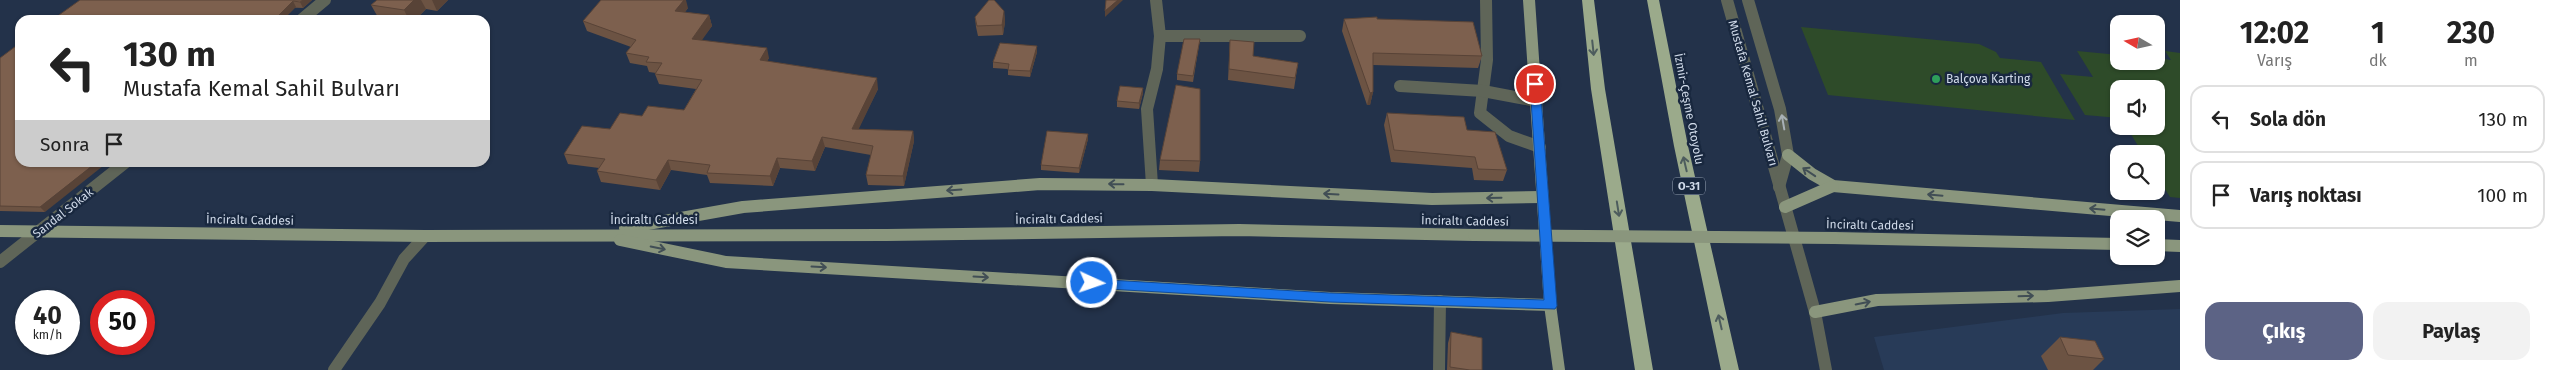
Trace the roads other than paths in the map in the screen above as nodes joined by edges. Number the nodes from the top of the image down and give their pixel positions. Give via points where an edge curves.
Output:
1 (325, 0) edge
2 (1156, 0) edge
3 (1486, 0) edge
4 (1529, 0) edge
5 (1588, 0) edge
6 (1653, 0) edge
7 (1727, 0) edge
8 (1748, 0) edge
9 (307, 15) edge
10 (1160, 36) junction
11 (1300, 36) dead end
12 (1400, 86) dead end
13 (1483, 91) junction
14 (1536, 100) junction
15 (1540, 147) junction
16 (1788, 155) junction
17 (120, 167) edge
18 (1152, 185) junction
19 (1833, 186) junction
20 (1779, 187) junction
21 (1542, 198) junction
22 (1785, 207) junction
23 (2180, 216) edge
24 (0, 231) edge
25 (42, 231) junction
26 (593, 234) junction
27 (425, 236) junction
28 (2110, 244) edge
29 (2165, 245) edge
30 (2180, 246) edge
31 (0, 262) edge
32 (2180, 286) edge
33 (1440, 301) junction
34 (1550, 306) junction
35 (1815, 312) junction
36 (334, 370) edge
37 (1439, 370) edge
38 (1559, 370) edge
39 (1644, 370) edge
40 (1730, 370) edge
41 (1826, 370) edge

1 - 9 street
2 - 10 street
3 - 13 street via 1487,60
4 - 14 main road
5 -> 39 highway via 1598,88
40 -> 6 highway, İzmir-Çeşme Otoyolu / O-31
7 - 20 street, Mustafa Kemal Sahil Bulvarı
16 -> 8 street, Mustafa Kemal Sahil Bulvarı via 1780,109
10 - 11 street
10 - 18 street via 1157,69 1147,109
12 - 13 street
13 - 14 street
13 - 15 street via 1480,113 1509,136
14 - 15 main road
15 - 21 main road
19 -> 16 main road
16 - 20 street, Mustafa Kemal Sahil Bulvarı
17 - 25 street, Sandal Sokak
21 -> 18 main road via 1432,199
18 -> 26 main road via 1040,184 743,207
19 - 22 main road
23 -> 19 main road
20 - 22 street, Mustafa Kemal Sahil Bulvarı
21 - 34 main road
22 - 35 street, Mustafa Kemal Sahil Bulvarı
24 - 25 main road, İnciraltı Caddesi
25 - 27 main road, İnciraltı Caddesi
25 - 31 street, Sandal Sokak
26 - 27 main road, İnciraltı Caddesi
26 - 28 main road, İnciraltı Caddesi, bridge via 887,235 1239,230
26 -> 33 main road via 726,262 1330,298
27 - 36 street via 404,259 380,304
29 - 30 main road
35 -> 32 main road via 1877,300 2048,296
33 - 34 main road
33 - 37 street
34 - 38 main road
35 - 41 street, Mustafa Kemal Sahil Bulvarı

